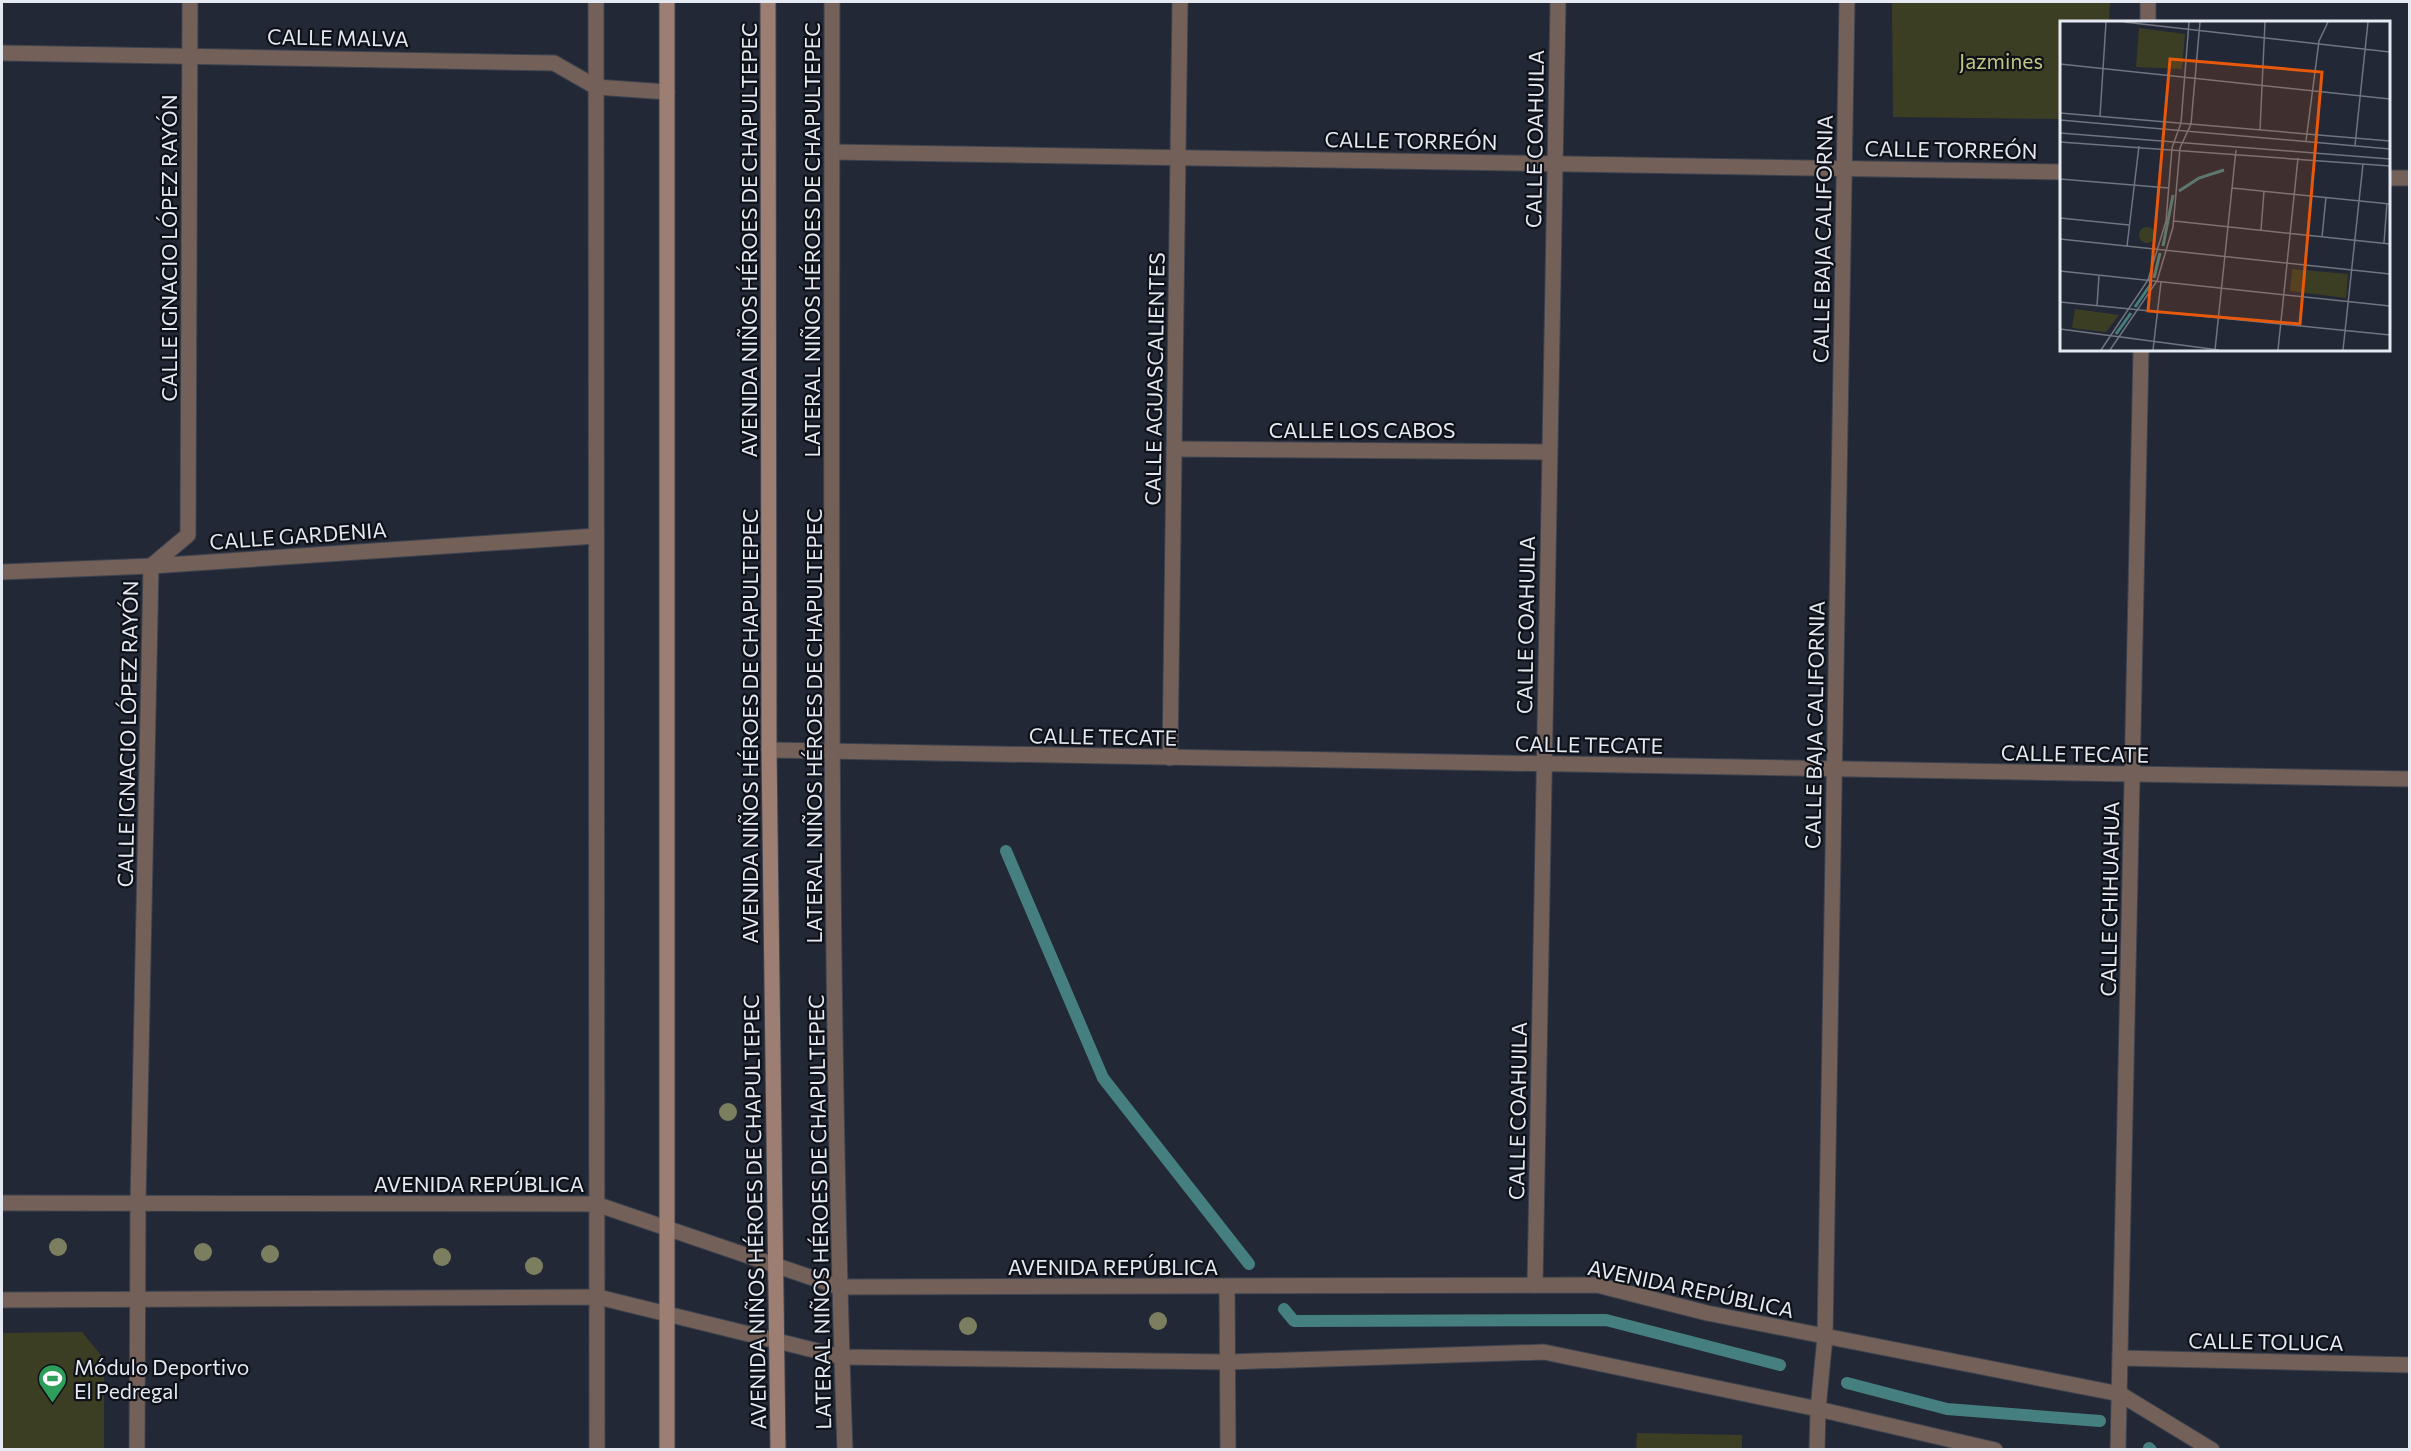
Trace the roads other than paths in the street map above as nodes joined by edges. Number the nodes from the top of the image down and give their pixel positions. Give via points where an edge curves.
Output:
1 (190, 2) edge
2 (596, 2) edge
3 (667, 2) edge
4 (768, 2) edge
5 (832, 2) edge
6 (1180, 2) edge
7 (1558, 2) edge
8 (1847, 2) edge
9 (2148, 2) edge
10 (2148, 21) edge
11 (2, 53) edge
12 (190, 55) junction
13 (596, 87) junction
14 (667, 92) junction
15 (832, 152) junction
16 (1178, 157) junction
17 (1555, 164) junction
18 (1844, 169) junction
19 (2060, 172) edge
20 (2390, 178) edge
21 (2409, 178) edge
22 (2141, 351) edge
23 (1174, 449) junction
24 (1550, 452) junction
25 (596, 536) junction
26 (151, 566) junction
27 (2, 572) edge
28 (769, 750) junction
29 (832, 752) junction
30 (1170, 758) junction
31 (1544, 764) junction
32 (1834, 769) junction
33 (2132, 774) junction
34 (2409, 779) edge
35 (2, 1203) edge
36 (138, 1203) junction
37 (596, 1204) junction
38 (666, 1228) junction
39 (774, 1265) junction
40 (1535, 1285) junction
41 (839, 1287) junction
42 (1227, 1287) junction
43 (598, 1297) junction
44 (138, 1299) junction
45 (2, 1300) edge
46 (666, 1313) junction
47 (1825, 1337) junction
48 (777, 1340) junction
49 (842, 1357) junction
50 (2121, 1358) junction
51 (1227, 1362) junction
52 (2409, 1365) edge
53 (2120, 1394) junction
54 (1818, 1409) junction
55 (137, 1449) edge
56 (597, 1449) edge
57 (667, 1449) edge
58 (778, 1449) edge
59 (845, 1449) edge
60 (1228, 1449) edge
61 (1817, 1449) edge
62 (1995, 1449) edge
63 (2118, 1449) edge
64 (2212, 1449) edge

1 - 12 street, CALLE IGNACIO LÓPEZ RAYÓN
2 - 13 street
3 - 14 main road
4 - 28 main road, AVENIDA NIÑOS HÉROES DE CHAPULTEPEC
5 - 15 street, LATERAL NIÑOS HÉROES DE CHAPULTEPEC
6 - 16 street, CALLE AGUASCALIENTES
7 - 17 street, CALLE COAHUILA
8 - 18 street, CALLE BAJA CALIFORNIA
9 - 10 street
11 - 12 street, CALLE MALVA
12 - 13 street, CALLE MALVA via 554,63
12 - 26 street, CALLE IGNACIO LÓPEZ RAYÓN via 188,535
13 - 14 street, CALLE MALVA
13 - 25 street
14 - 38 main road
15 - 16 street, CALLE TORREÓN
15 - 29 street, LATERAL NIÑOS HÉROES DE CHAPULTEPEC
16 - 17 street, CALLE TORREÓN
16 - 23 street, CALLE AGUASCALIENTES
17 - 18 street, CALLE TORREÓN
17 - 24 street, CALLE COAHUILA
18 - 19 street, CALLE TORREÓN
18 - 32 street, CALLE BAJA CALIFORNIA
20 - 21 street
22 - 33 street, CALLE CHIHUAHUA
23 - 24 street, CALLE LOS CABOS
23 - 30 street, CALLE AGUASCALIENTES
24 - 31 street, CALLE COAHUILA
25 - 26 street, CALLE GARDENIA
25 - 37 street
26 - 27 street, CALLE GARDENIA
26 - 36 street, CALLE IGNACIO LÓPEZ RAYÓN
28 - 29 street, CALLE TECATE
28 - 39 main road, AVENIDA NIÑOS HÉROES DE CHAPULTEPEC
29 - 30 street, CALLE TECATE
29 - 41 street, LATERAL NIÑOS HÉROES DE CHAPULTEPEC
30 - 31 street, CALLE TECATE
31 - 32 street, CALLE TECATE
31 - 40 street, CALLE COAHUILA
32 - 33 street, CALLE TECATE
32 - 47 street, CALLE BAJA CALIFORNIA
33 - 34 street, CALLE TECATE
33 - 50 street, CALLE CHIHUAHUA
35 - 36 street, AVENIDA REPÚBLICA
36 - 37 street, AVENIDA REPÚBLICA
36 - 44 street, CALLE IGNACIO LÓPEZ RAYÓN
37 - 38 street, AVENIDA REPÚBLICA
37 - 43 street
38 - 39 street, AVENIDA REPÚBLICA
38 - 46 main road
39 - 41 street, AVENIDA REPÚBLICA
39 - 48 main road, AVENIDA NIÑOS HÉROES DE CHAPULTEPEC
40 - 42 street, AVENIDA REPÚBLICA
40 - 47 street, AVENIDA REPÚBLICA via 1597,1285
41 - 42 street, AVENIDA REPÚBLICA
41 - 49 street, LATERAL NIÑOS HÉROES DE CHAPULTEPEC
42 - 51 street
43 - 44 street
43 - 46 street
43 - 56 street
44 - 45 street
44 - 55 street, CALLE IGNACIO LÓPEZ RAYÓN
46 - 48 street
46 - 57 main road
47 - 53 street, AVENIDA REPÚBLICA
47 - 54 street, CALLE BAJA CALIFORNIA
48 - 49 street
48 - 58 main road, AVENIDA NIÑOS HÉROES DE CHAPULTEPEC
49 - 51 street
49 - 59 street, LATERAL NIÑOS HÉROES DE CHAPULTEPEC
50 - 52 street, CALLE TOLUCA
50 - 53 street, CALLE CHIHUAHUA
51 - 54 street via 1544,1352
51 - 60 street
53 - 63 street, CALLE CHIHUAHUA
53 - 64 street, AVENIDA REPÚBLICA
54 - 61 street, CALLE BAJA CALIFORNIA
54 - 62 street

